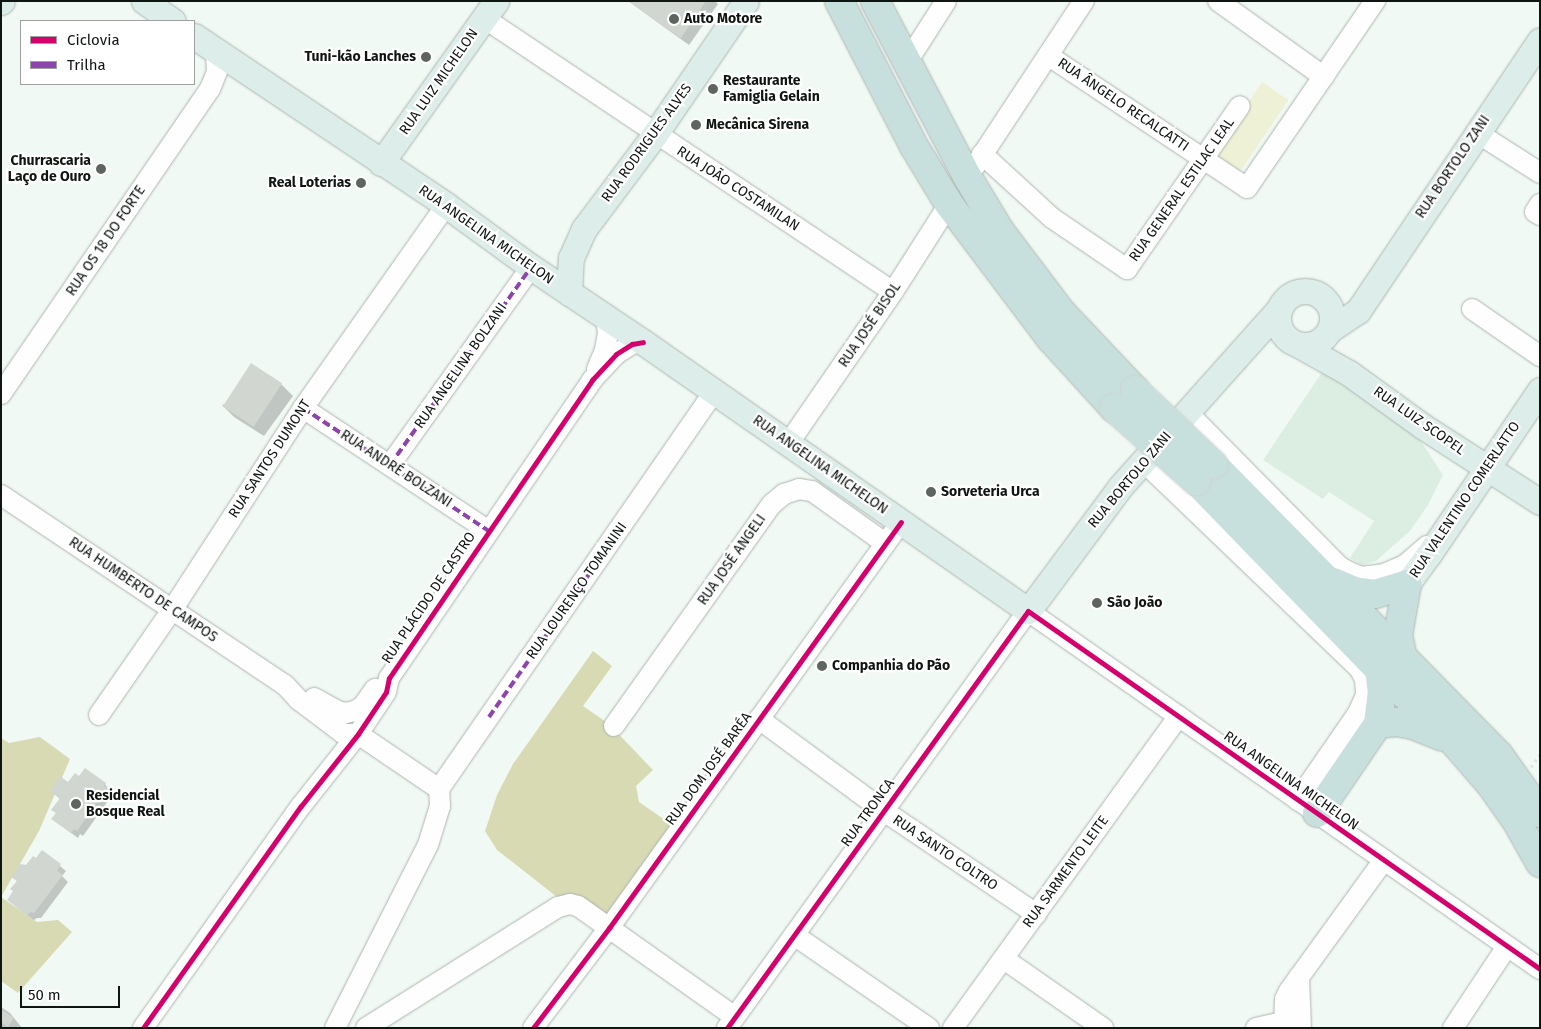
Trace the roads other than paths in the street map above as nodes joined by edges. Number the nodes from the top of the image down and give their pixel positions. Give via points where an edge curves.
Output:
1 (144, 1) edge
2 (746, 1) edge
3 (839, 1) edge
4 (875, 1) edge
5 (946, 1) edge
6 (1084, 1) edge
7 (1218, 1) edge
8 (1375, 1) edge
9 (490, 10) edge
10 (172, 20) edge
11 (195, 37) edge
12 (1540, 40) edge
13 (216, 52) junction
14 (1048, 56) junction
15 (907, 62) junction
16 (245, 71) junction
17 (1324, 77) junction
18 (210, 89) junction
19 (1240, 106) dead end
20 (1476, 132) junction
21 (655, 134) junction
22 (982, 154) junction
23 (1202, 158) junction
24 (381, 163) junction
25 (1540, 173) edge
26 (968, 178) junction
27 (949, 204) junction
28 (446, 205) junction
29 (531, 268) junction
30 (893, 292) junction
31 (569, 293) junction
32 (1367, 295) junction
33 (1326, 299) junction
34 (1280, 308) junction
35 (1472, 309) dead end
36 (606, 319) junction
37 (1329, 332) junction
38 (643, 342) junction
39 (1295, 344) junction
40 (1238, 354) junction
41 (1540, 356) edge
42 (1349, 373) junction
43 (592, 380) junction
44 (1540, 390) edge
45 (714, 392) junction
46 (1, 394) edge
47 (303, 408) junction
48 (1188, 413) junction
49 (1450, 443) junction
50 (788, 444) junction
51 (1143, 461) junction
52 (390, 465) junction
53 (1486, 467) junction
54 (1204, 472) junction
55 (1, 495) edge
56 (1464, 501) junction
57 (1540, 502) edge
58 (901, 522) junction
59 (489, 531) junction
60 (1444, 532) junction
61 (885, 544) junction
62 (1328, 580) junction
63 (1406, 584) junction
64 (172, 610) junction
65 (1028, 611) junction
66 (1402, 654) junction
67 (1379, 670) junction
68 (389, 678) junction
69 (284, 685) junction
70 (99, 715) dead end
71 (1179, 716) junction
72 (759, 719) junction
73 (1378, 724) junction
74 (614, 726) dead end
75 (351, 734) junction
76 (1452, 741) junction
77 (439, 789) junction
78 (1308, 806) junction
79 (884, 811) junction
80 (1540, 813) edge
81 (1384, 860) junction
82 (1540, 863) edge
83 (1036, 914) junction
84 (609, 928) junction
85 (794, 935) junction
86 (1506, 948) junction
87 (1004, 959) junction
88 (1540, 969) edge
89 (731, 1022) edge
90 (151, 1025) edge
91 (1280, 1025) edge
92 (335, 1028) edge
93 (366, 1028) edge
94 (533, 1028) edge
95 (929, 1028) edge
96 (953, 1028) edge
97 (1103, 1028) edge
98 (1453, 1028) edge

1 - 10 main road
2 - 21 main road, RUA RODRIGUES ALVES
3 - 27 highway via 915,148
4 - 15 highway
5 - 15 street
6 - 14 street
7 - 17 street
8 - 17 street
9 - 21 street, RUA JOÃO COSTAMILAN
9 - 24 main road, RUA LUIZ MICHELON
11 - 13 main road, RUA ANGELINA MICHELON
12 - 20 main road, RUA BORTOLO ZANI
13 - 16 main road, RUA ANGELINA MICHELON
13 - 18 street, RUA OS 18 DO FORTE via 217,72
14 - 22 street
14 - 23 street, RUA ÂNGELO RECALCATTI
15 - 26 highway
16 - 18 street, RUA OS 18 DO FORTE via 225,77
16 - 24 main road, RUA ANGELINA MICHELON
17 - 23 street, RUA ÂNGELO RECALCATTI via 1247,188
18 - 46 street, RUA OS 18 DO FORTE
19 - 23 street, RUA GENERAL ESTILAC LEAL
20 - 25 street
20 - 32 main road, RUA BORTOLO ZANI
21 - 30 street, RUA JOÃO COSTAMILAN
21 - 31 main road, RUA RODRIGUES ALVES via 584,230 571,258
22 - 23 street, RUA GENERAL ESTILAC LEAL via 1052,218 1128,269
22 - 26 street
24 - 28 main road, RUA ANGELINA MICHELON
26 - 54 highway, bridge via 1000,231 1062,313 1135,390
27 - 30 street, RUA JOSÉ BISOL
27 - 54 highway, bridge via 1050,338 1114,408
28 - 29 main road, RUA ANGELINA MICHELON
28 - 47 street, RUA SANTOS DUMONT
29 - 31 main road, RUA ANGELINA MICHELON
29 - 52 street, RUA ANGELINA BOLZANI
30 - 50 street, RUA JOSÉ BISOL
31 - 36 main road, RUA ANGELINA MICHELON
32 - 33 main road via 1344,301
32 - 37 main road, RUA BORTOLO ZANI via 1358,311
33 - 34 main road via 1304,291 1290,296
33 - 37 main road via 1332,313
34 - 39 main road via 1281,331
34 - 40 main road, RUA BORTOLO ZANI
35 - 41 street
36 - 38 main road, RUA ANGELINA MICHELON
36 - 43 street, RUA PLÁCIDO DE CASTRO via 605,350
37 - 39 main road via 1314,345
37 - 42 main road, RUA LUIZ SCOPEL
38 - 43 street, RUA PLÁCIDO DE CASTRO via 632,344 616,354
38 - 45 main road, RUA ANGELINA MICHELON
39 - 40 main road
39 - 42 main road, RUA LUIZ SCOPEL
40 - 48 main road, RUA BORTOLO ZANI
42 - 49 main road, RUA LUIZ SCOPEL
43 - 59 street, RUA PLÁCIDO DE CASTRO
44 - 53 main road, RUA VALENTINO COMERLATTO
45 - 50 main road, RUA ANGELINA MICHELON
45 - 77 street, RUA LOURENÇO TOMANINI
47 - 52 street, RUA ANDRÉ BOLZANI
47 - 64 street, RUA SANTOS DUMONT
48 - 51 main road, RUA BORTOLO ZANI
48 - 60 street via 1333,560 1349,572 1360,577 1384,574 1405,565
49 - 53 main road, RUA LUIZ SCOPEL
49 - 56 main road
50 - 58 main road, RUA ANGELINA MICHELON
51 - 65 main road, RUA BORTOLO ZANI
51 - 78 street via 1359,668 1366,695
52 - 59 street, RUA ANDRÉ BOLZANI
53 - 56 main road, RUA VALENTINO COMERLATTO
53 - 57 main road, RUA LUIZ SCOPEL
54 - 62 highway
54 - 67 highway
55 - 64 street, RUA HUMBERTO DE CAMPOS
56 - 60 main road, RUA VALENTINO COMERLATTO
58 - 61 street, RUA DOM JOSÉ BARÉA
58 - 65 main road, RUA ANGELINA MICHELON
59 - 68 street, RUA PLÁCIDO DE CASTRO
60 - 63 main road, RUA VALENTINO COMERLATTO
61 - 72 street, RUA DOM JOSÉ BARÉA
61 - 74 street, RUA JOSÉ ANGELI via 812,491 799,489 784,494 772,504
62 - 63 highway via 1354,591 1375,594
62 - 66 highway
63 - 66 highway via 1398,635
64 - 69 street, RUA HUMBERTO DE CAMPOS
64 - 70 street, RUA SANTOS DUMONT
65 - 71 street, RUA ANGELINA MICHELON
65 - 79 street, RUA TRONCA
66 - 80 highway via 1499,755
67 - 73 highway via 1382,693
67 - 76 highway
68 - 69 street, RUA HUMBERTO DE CAMPOS via 377,686 363,706 346,713 337,712
68 - 75 street, RUA PLÁCIDO DE CASTRO via 386,692
69 - 75 street, RUA HUMBERTO DE CAMPOS via 299,700
71 - 78 street, RUA ANGELINA MICHELON
71 - 83 street, RUA SARMENTO LEITE
72 - 79 street, RUA SANTO COLTRO
72 - 84 street, RUA DOM JOSÉ BARÉA
73 - 76 highway via 1414,725
73 - 78 highway
75 - 77 street, RUA HUMBERTO DE CAMPOS
75 - 90 street, RUA PLÁCIDO DE CASTRO
76 - 82 highway via 1491,785
77 - 92 street via 440,806 428,845
78 - 81 street, RUA ANGELINA MICHELON
79 - 83 street, RUA SANTO COLTRO
79 - 85 street, RUA TRONCA
81 - 86 street, RUA ANGELINA MICHELON
81 - 91 street via 1299,977
83 - 87 street, RUA SARMENTO LEITE
84 - 89 street
84 - 93 street via 578,906 558,907
84 - 94 street, RUA DOM JOSÉ BARÉA
85 - 89 street, RUA TRONCA
85 - 95 street
86 - 88 street, RUA ANGELINA MICHELON
86 - 98 street
87 - 96 street, RUA SARMENTO LEITE
87 - 97 street

